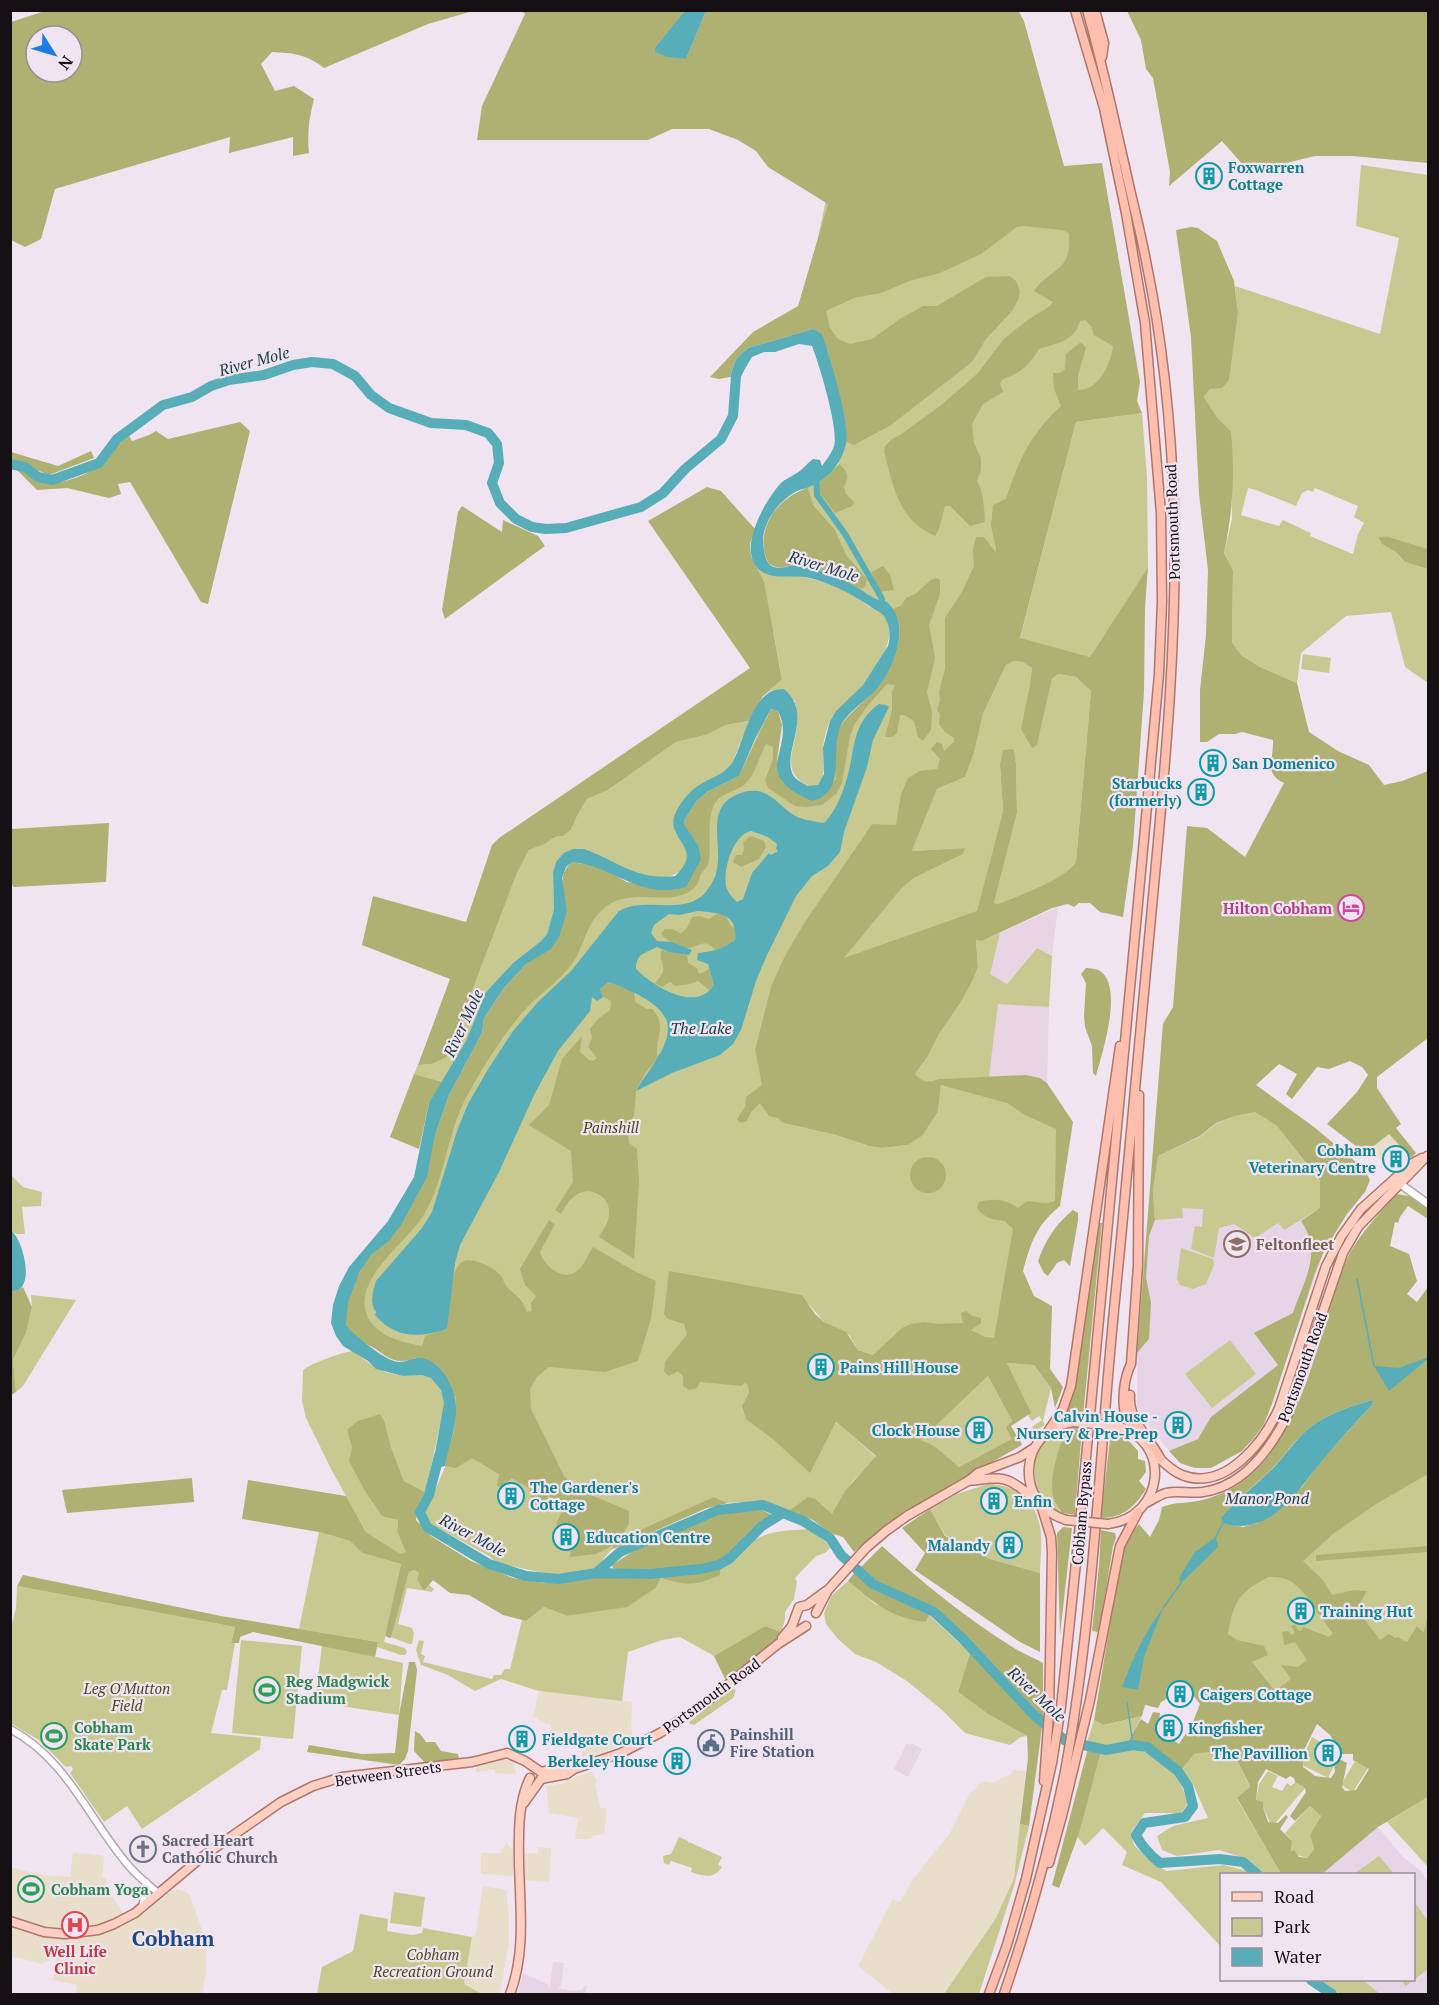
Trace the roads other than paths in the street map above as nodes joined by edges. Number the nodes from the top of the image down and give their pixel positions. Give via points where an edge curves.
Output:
1 (1075, 10) edge
2 (1087, 10) edge
3 (1095, 10) edge
4 (1101, 62) junction
5 (1126, 1023) junction
6 (1139, 1040) junction
7 (1427, 1155) edge
8 (1396, 1184) junction
9 (1428, 1204) edge
10 (1131, 1364) junction
11 (1047, 1433) junction
12 (1140, 1437) junction
13 (1034, 1448) junction
14 (1149, 1449) junction
15 (1160, 1458) junction
16 (968, 1481) junction
17 (1039, 1502) junction
18 (1146, 1503) junction
19 (1138, 1512) junction
20 (828, 1590) junction
21 (807, 1605) junction
22 (816, 1613) junction
23 (796, 1617) junction
24 (806, 1626) junction
25 (778, 1644) junction
26 (10, 1729) edge
27 (1049, 1762) junction
28 (1069, 1770) junction
29 (536, 1776) junction
30 (146, 1882) junction
31 (158, 1893) junction
32 (142, 1908) junction
33 (10, 1921) edge
34 (510, 1995) edge
35 (989, 1995) edge
36 (1004, 1995) edge

1 - 5 highway, Portsmouth Road via 1104,108 1140,292 1161,513 1159,674
2 - 4 highway, Portsmouth Road
3 - 4 highway via 1104,43
4 - 6 highway, Portsmouth Road via 1149,279 1164,378 1174,508 1172,682
5 - 11 highway via 1117,1058 1069,1395
5 - 27 highway, Cobham Bypass via 1061,1707
6 - 10 highway via 1138,1265
6 - 28 highway, Cobham Bypass via 1092,1562
7 - 8 main road
8 - 9 main road
8 - 15 main road, Portsmouth Road via 1361,1209 1341,1237 1326,1266 1279,1408 1248,1455 1230,1469 1202,1478 1184,1476
8 - 18 main road, Portsmouth Road via 1358,1227 1343,1253 1288,1414 1265,1453 1223,1486 1204,1492 1168,1492
10 - 12 highway via 1125,1410 1128,1422
10 - 15 highway via 1131,1411
11 - 12 main road, bridge via 1073,1422 1116,1426
11 - 13 main road
12 - 14 main road
13 - 16 main road
13 - 17 main road via 1029,1475
14 - 15 main road, Portsmouth Road
14 - 18 main road via 1155,1475
16 - 17 main road via 1004,1479
16 - 20 main road via 900,1521 866,1548
17 - 19 main road, bridge via 1066,1520 1108,1524
17 - 27 highway via 1052,1546
18 - 19 main road
19 - 28 highway via 1120,1546 1085,1719
20 - 21 main road
20 - 22 main road
21 - 22 main road
21 - 23 main road via 799,1608
22 - 24 main road via 813,1623
23 - 24 main road
23 - 25 main road, Portsmouth Road
24 - 25 main road, Portsmouth Road
25 - 29 main road, Portsmouth Road via 672,1726 621,1753 574,1769 565,1767
26 - 30 street via 35,1744 56,1764 126,1863
27 - 35 highway, Cobham Bypass via 1026,1880
28 - 36 highway, Cobham Bypass via 1035,1900
29 - 31 main road, Between Streets via 519,1759 505,1754 472,1762 357,1774 313,1786 258,1817
29 - 34 main road via 522,1807 518,1844 520,1943
30 - 31 street
30 - 32 street
31 - 32 main road, Between Streets
32 - 33 main road, Between Streets via 114,1924 70,1934 51,1933

